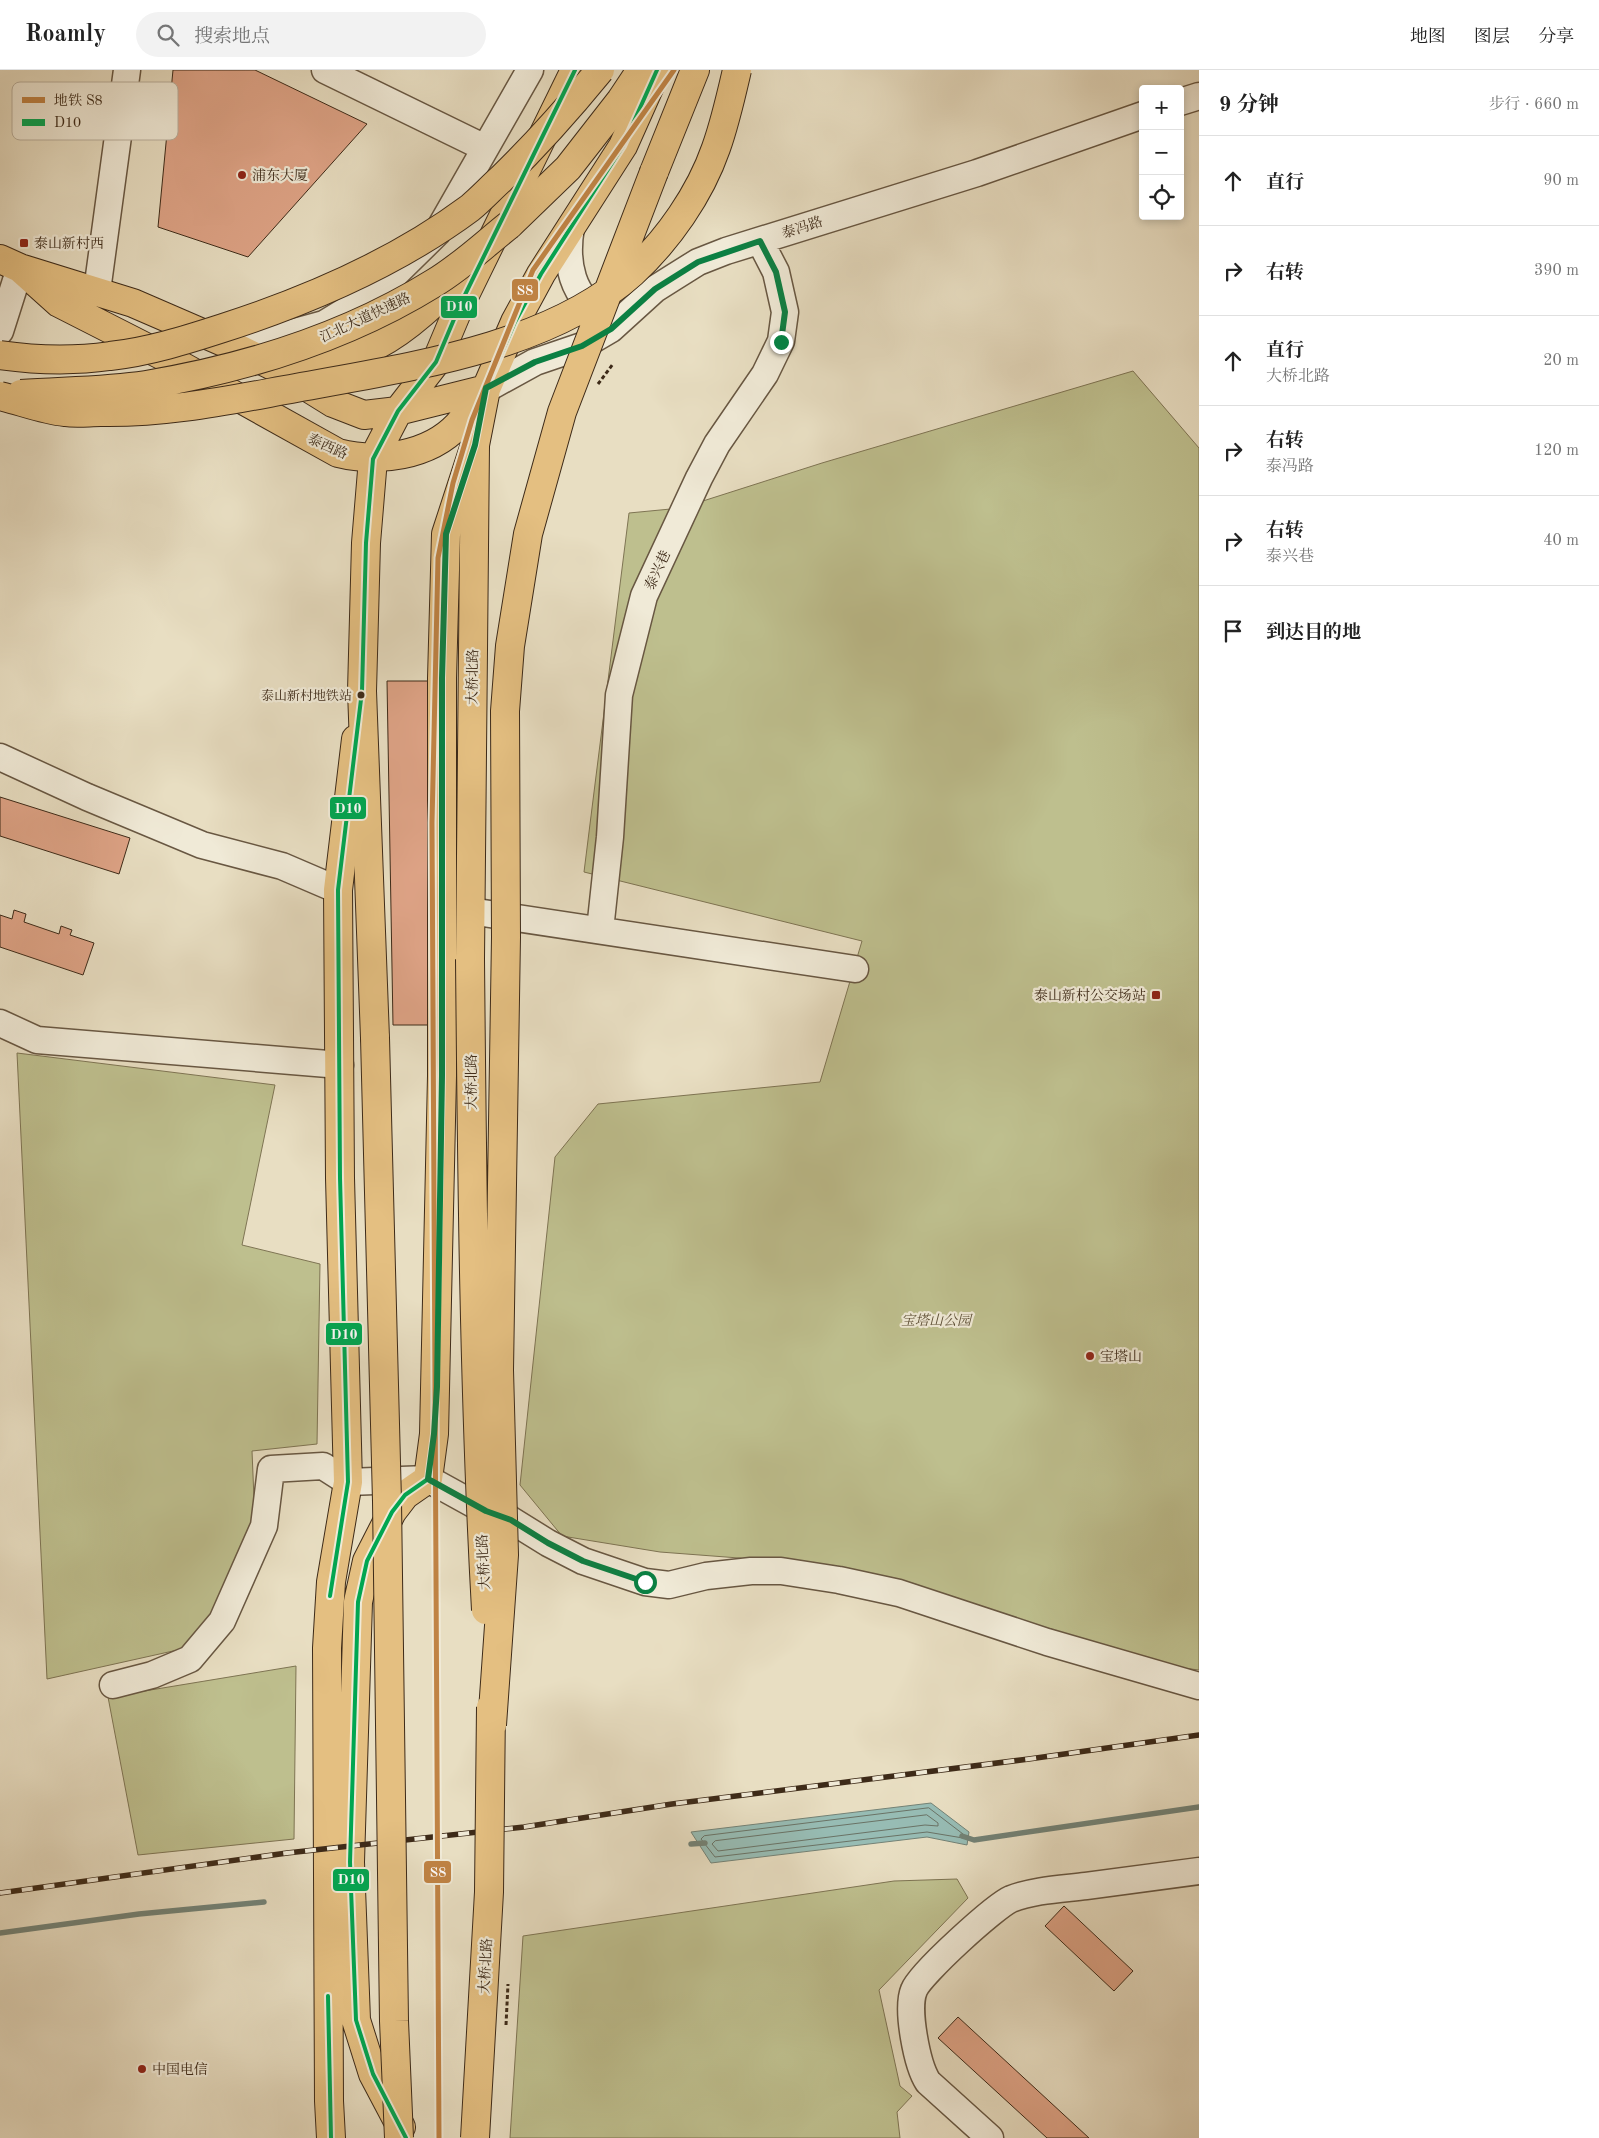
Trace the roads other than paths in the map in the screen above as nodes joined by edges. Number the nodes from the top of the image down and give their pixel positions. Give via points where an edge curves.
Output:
1 (325, 70) edge
2 (530, 70) edge
3 (575, 70) edge
4 (588, 70) edge
5 (600, 70) edge
6 (641, 70) edge
7 (656, 70) edge
8 (695, 70) edge
9 (737, 70) edge
10 (1199, 96) edge
11 (1184, 101) edge
12 (572, 104) junction
13 (1139, 116) edge
14 (117, 140) edge
15 (485, 148) junction
16 (571, 227) junction
17 (760, 241) junction
18 (489, 247) junction
19 (10, 263) edge
20 (97, 291) junction
21 (631, 310) junction
22 (0, 331) edge
23 (237, 348) junction
24 (0, 355) edge
25 (275, 367) junction
26 (486, 388) junction
27 (0, 396) edge
28 (398, 411) junction
29 (475, 445) junction
30 (373, 458) junction
31 (362, 691) junction
32 (0, 757) edge
33 (338, 890) junction
34 (470, 912) junction
35 (600, 930) junction
36 (855, 969) dead end
37 (0, 1024) edge
38 (340, 1065) junction
39 (428, 1479) junction
40 (348, 1482) junction
41 (113, 1685) dead end
42 (1199, 1686) edge
43 (492, 1725) junction
44 (1199, 1871) edge
45 (332, 2138) edge
46 (400, 2138) edge
47 (406, 2138) edge
48 (475, 2138) edge
49 (990, 2138) edge

1 - 15 street
2 - 15 street
3 - 18 main road
4 - 12 main road, bridge
5 - 12 main road, bridge
6 - 27 main road, 江北大道快速路, bridge via 568,168 509,225 436,282 377,315 245,365 144,385
7 - 16 main road, 大桥北路 via 623,146
8 - 43 main road, bridge via 562,412 528,534 510,646 505,711 506,937 499,1370 504,1555
9 - 27 main road, bridge via 716,149 672,228 631,274 571,314 519,336 420,364 213,404 135,412 65,412
10 - 11 street
12 - 24 main road, bridge via 471,207 347,282 263,316 152,349 109,356 64,358
13 - 17 street, 泰冯路 via 977,173
14 - 20 street
15 - 23 street via 437,233 378,291 324,324
16 - 21 street via 567,248 570,274 584,300 595,310 608,314
16 - 26 main road, 大桥北路 via 515,322
17 - 21 street, 泰冯路 via 698,262 655,289
17 - 35 street, 泰兴巷 via 776,272 785,312 781,342 765,374 703,470 644,596 619,695
18 - 25 main road via 436,302 376,346
18 - 28 main road via 436,362
19 - 20 main road
19 - 22 street
19 - 30 main road, 泰西路 via 59,303 171,360 338,453
20 - 23 main road
21 - 26 street, 泰冯路 via 611,329 582,346 535,362
23 - 25 main road
25 - 28 main road via 349,410 364,415
26 - 28 main road
26 - 29 main road, 大桥北路
26 - 30 main road, 泰西路 via 446,436 426,448
28 - 30 main road
29 - 34 main road, 大桥北路
29 - 39 main road via 446,534 437,1387
30 - 31 main road via 366,543
31 - 33 main road
31 - 46 main road, bridge via 375,1038 387,1501 394,2021
32 - 33 street via 202,845 282,866
33 - 38 main road
34 - 35 street
34 - 43 main road, 大桥北路, bridge via 477,1455
35 - 36 street
37 - 38 street via 37,1040
38 - 40 main road
39 - 40 street
39 - 42 street via 486,1511 511,1520 583,1561 645,1582 669,1585 751,1570 839,1580 899,1593 1047,1642
39 - 47 main road via 405,1495 392,1512 367,1561 358,1602 350,1862 356,2020 373,2074
40 - 41 street via 323,1466 271,1469 264,1526 222,1621 190,1659 152,1675
40 - 45 main road via 331,1582 327,1648 329,2091
43 - 48 main road, 大桥北路, bridge via 489,1892
44 - 49 street via 1036,1892 1010,1900 986,1917 914,1989 911,2002 921,2070 928,2082

